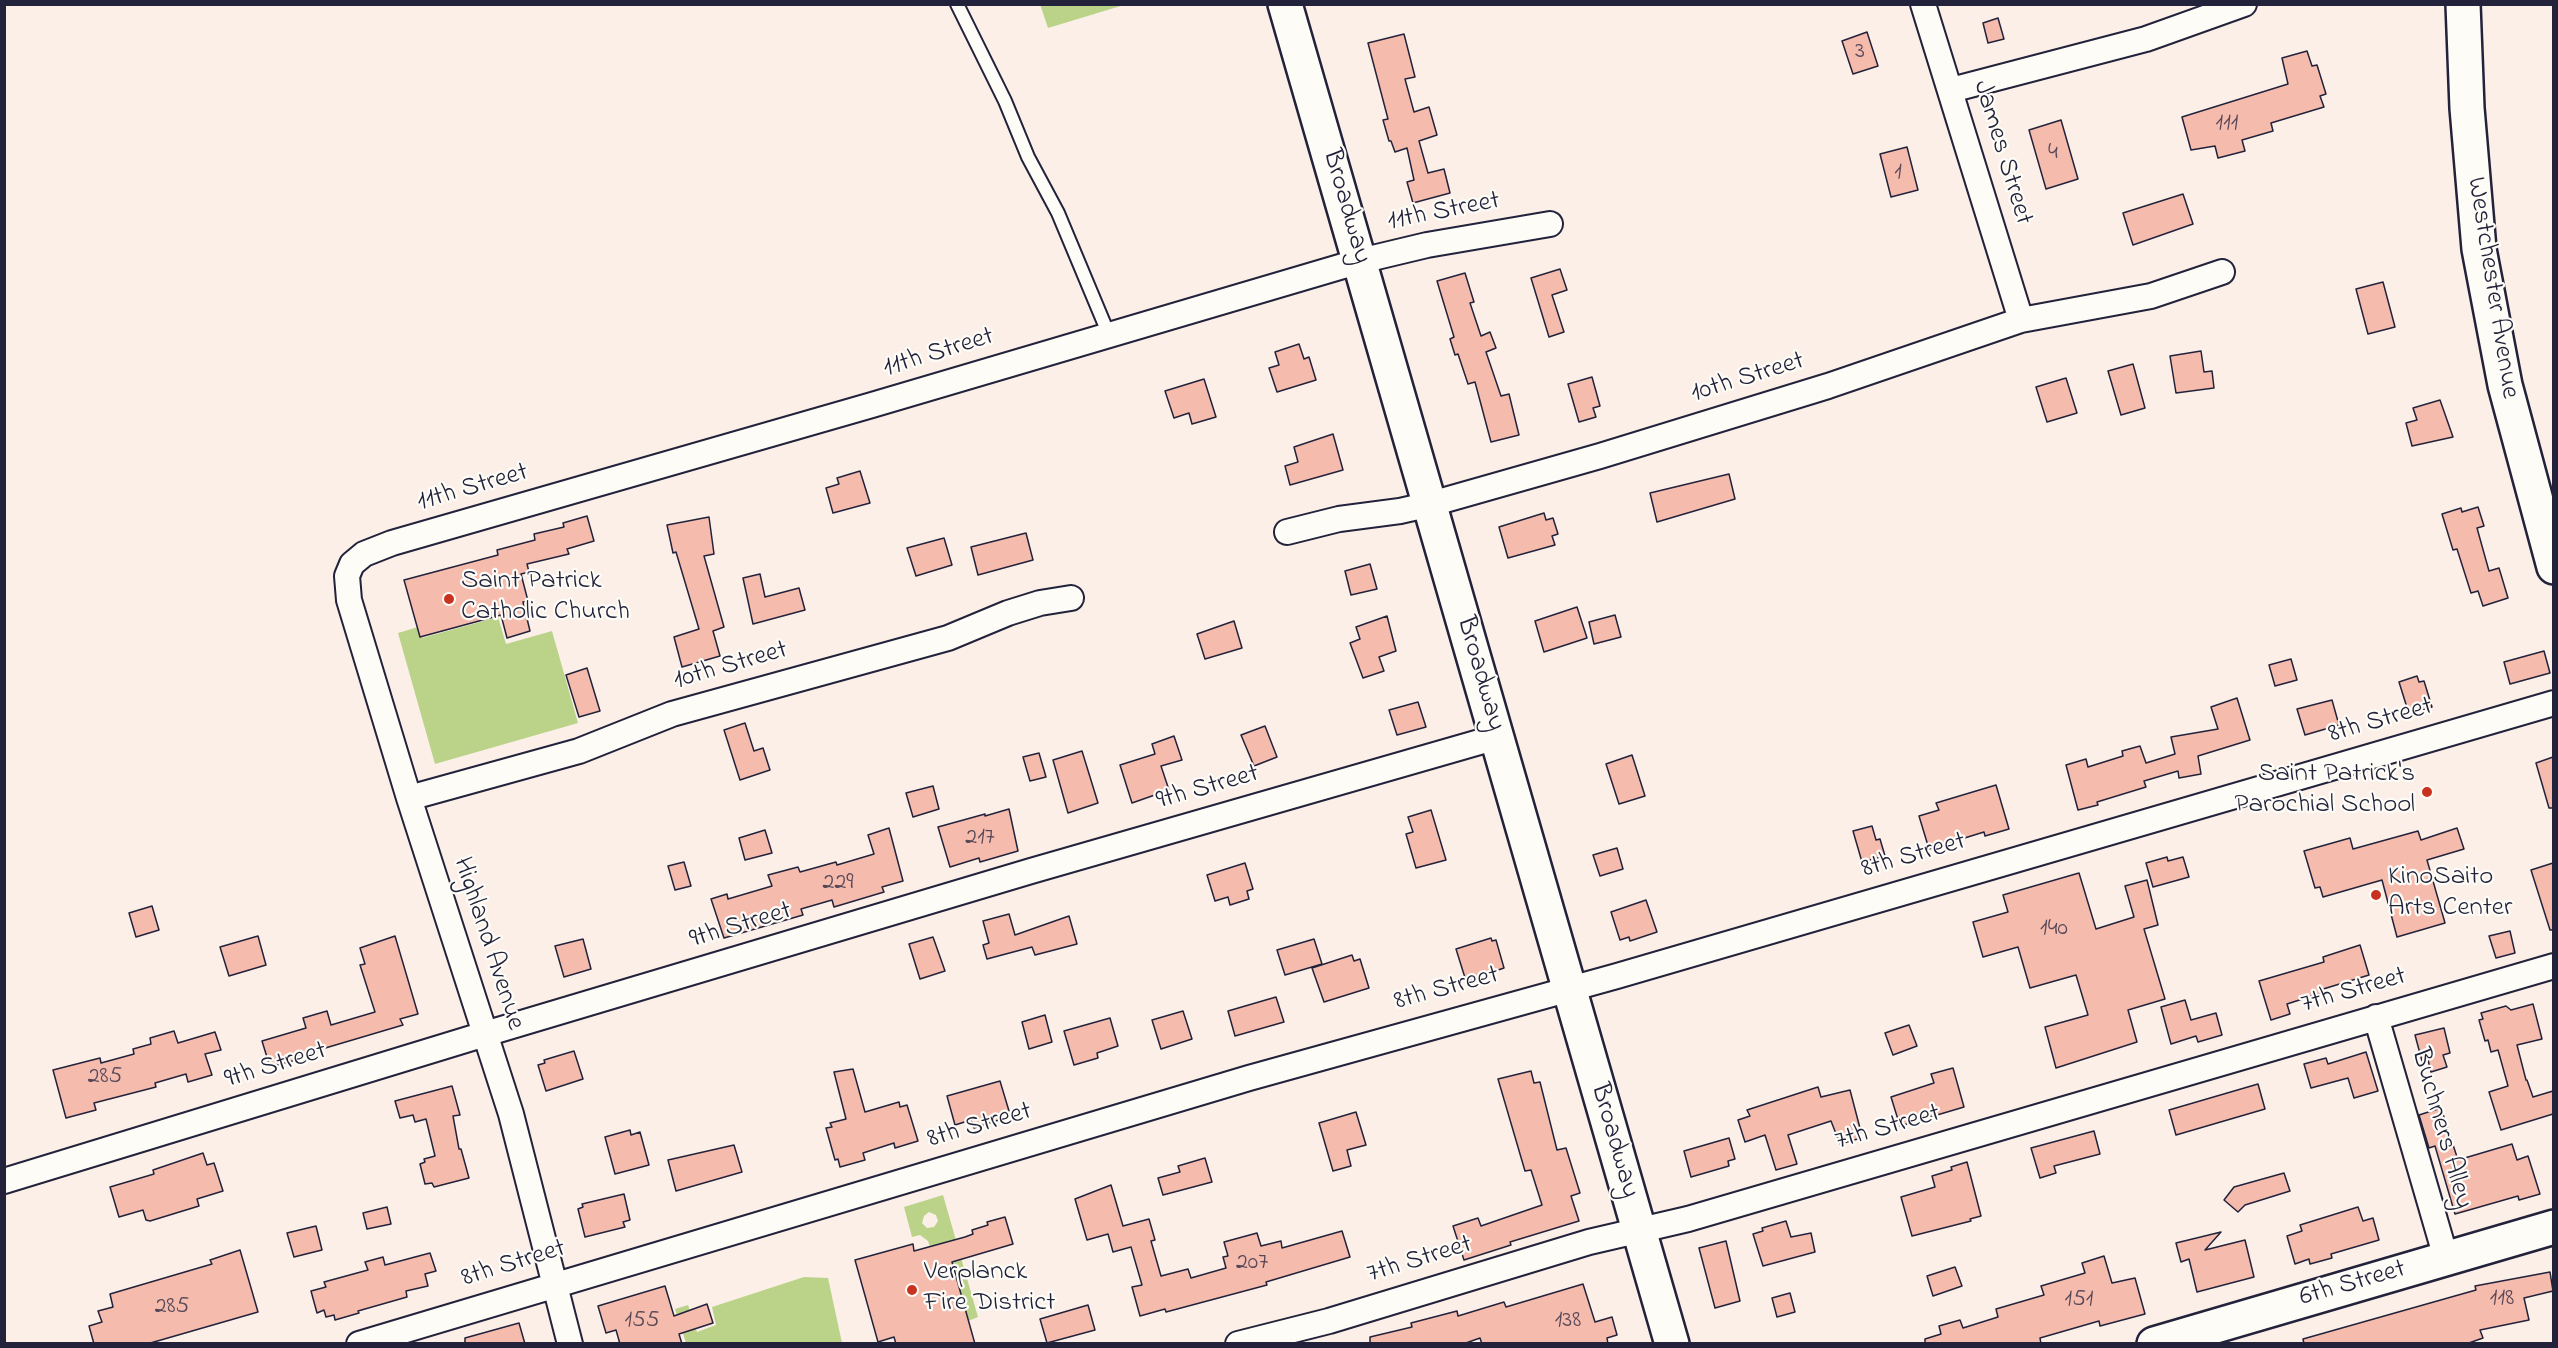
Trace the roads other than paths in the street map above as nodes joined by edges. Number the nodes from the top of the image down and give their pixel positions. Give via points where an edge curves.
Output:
1 (957, 4) edge
2 (1285, 4) edge
3 (1923, 4) edge
4 (2244, 4) edge
5 (2463, 4) edge
6 (1951, 90) junction
7 (1550, 224) dead end
8 (1360, 261) junction
9 (2223, 272) dead end
10 (2021, 320) junction
11 (1109, 335) junction
12 (1431, 504) junction
13 (1287, 532) dead end
14 (352, 564) joint
15 (2553, 567) edge
16 (1071, 598) dead end
17 (2553, 703) edge
18 (1497, 737) junction
19 (409, 798) junction
20 (2553, 966) edge
21 (1568, 989) junction
22 (2376, 1017) junction
23 (484, 1034) junction
24 (4, 1181) edge
25 (2553, 1227) edge
26 (1640, 1231) junction
27 (2446, 1258) junction
28 (554, 1284) junction
29 (359, 1344) edge
30 (570, 1344) edge
31 (1238, 1344) edge
32 (1672, 1344) edge
33 (2154, 1344) edge

1 - 11 lane via 1058,213
2 - 8 street, Broadway
3 - 6 street, James Street
4 - 6 street via 2146,39
5 - 15 street, Westchester Avenue via 2479,249 2505,386
6 - 10 street, James Street
7 - 8 street, 11th Street
8 - 11 street, 11th Street
8 - 12 street, Broadway
9 - 10 street, 10th Street via 2151,296
10 - 12 street, 10th Street via 1828,386
11 - 14 street, 11th Street via 392,543
12 - 13 street, 10th Street
12 - 18 street, Broadway
14 - 19 street, Highland Avenue via 347,576 349,600
16 - 19 street, 10th Street via 1008,613 948,638 672,714 579,751
17 - 21 street, 8th Street
18 - 21 street, Broadway
18 - 23 street, 9th Street
19 - 23 street, Highland Avenue
20 - 22 street, 7th Street
21 - 26 street, Broadway
21 - 28 street, 8th Street via 1260,1075
22 - 26 street, 7th Street
22 - 27 street, Buchners Alley
23 - 24 street, 9th Street
23 - 28 street, Highland Avenue via 521,1147
25 - 27 street, 6th Street
26 - 31 street, 7th Street via 1589,1242 1329,1321
26 - 32 street, Broadway
27 - 33 street, 6th Street
28 - 29 street, 8th Street
28 - 30 street, Highland Avenue

